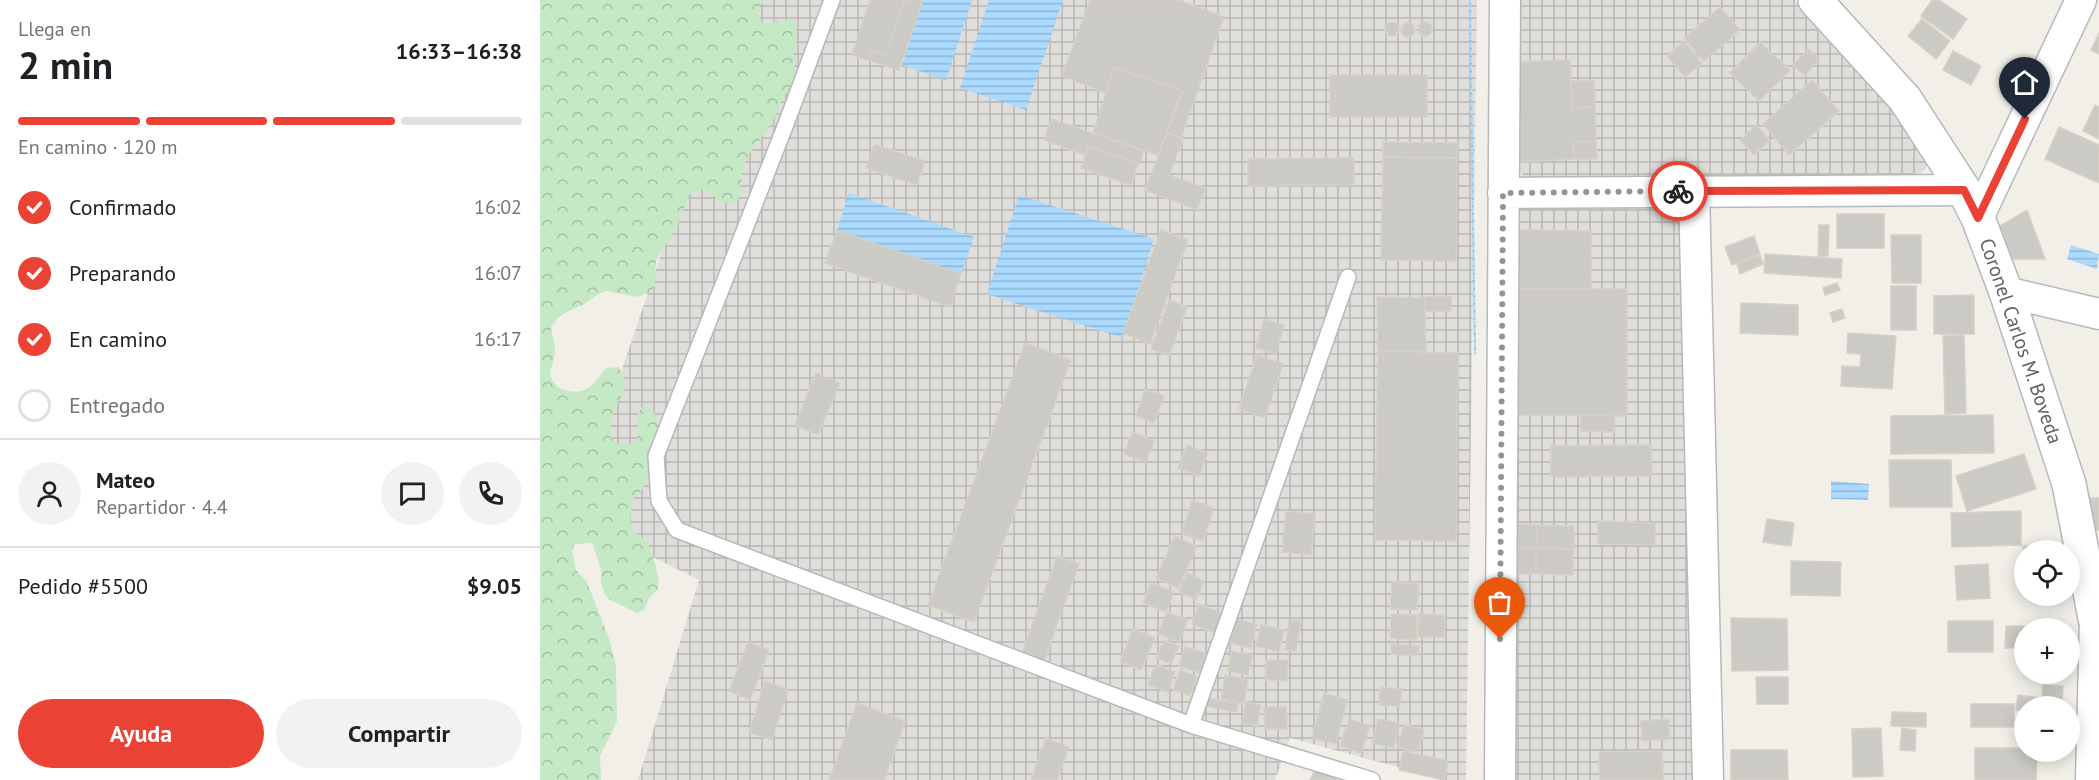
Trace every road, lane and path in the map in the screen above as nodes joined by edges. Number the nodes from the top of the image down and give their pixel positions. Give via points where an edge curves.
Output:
1 (832, 0) edge
2 (1505, 0) edge
3 (1815, 0) edge
4 (2081, 0) edge
5 (1694, 190) junction
6 (1503, 193) junction
7 (1971, 204) junction
8 (1348, 277) dead end
9 (2006, 292) junction
10 (2099, 314) edge
11 (2097, 622) edge
12 (1191, 725) junction
13 (1372, 780) edge
14 (1500, 780) edge
15 (1708, 780) edge
16 (2091, 780) edge

1 - 12 lane via 656,456 659,501 677,530
2 - 6 street
3 - 7 street, Coronel Carlos M. Boveda via 1905,99
4 - 7 street
5 - 6 street
5 - 7 street
5 - 15 street
6 - 14 street
7 - 9 street, Coronel Carlos M. Boveda
8 - 12 lane
9 - 10 street
9 - 11 street, Coronel Carlos M. Boveda via 2069,484
11 - 16 street
12 - 13 lane

